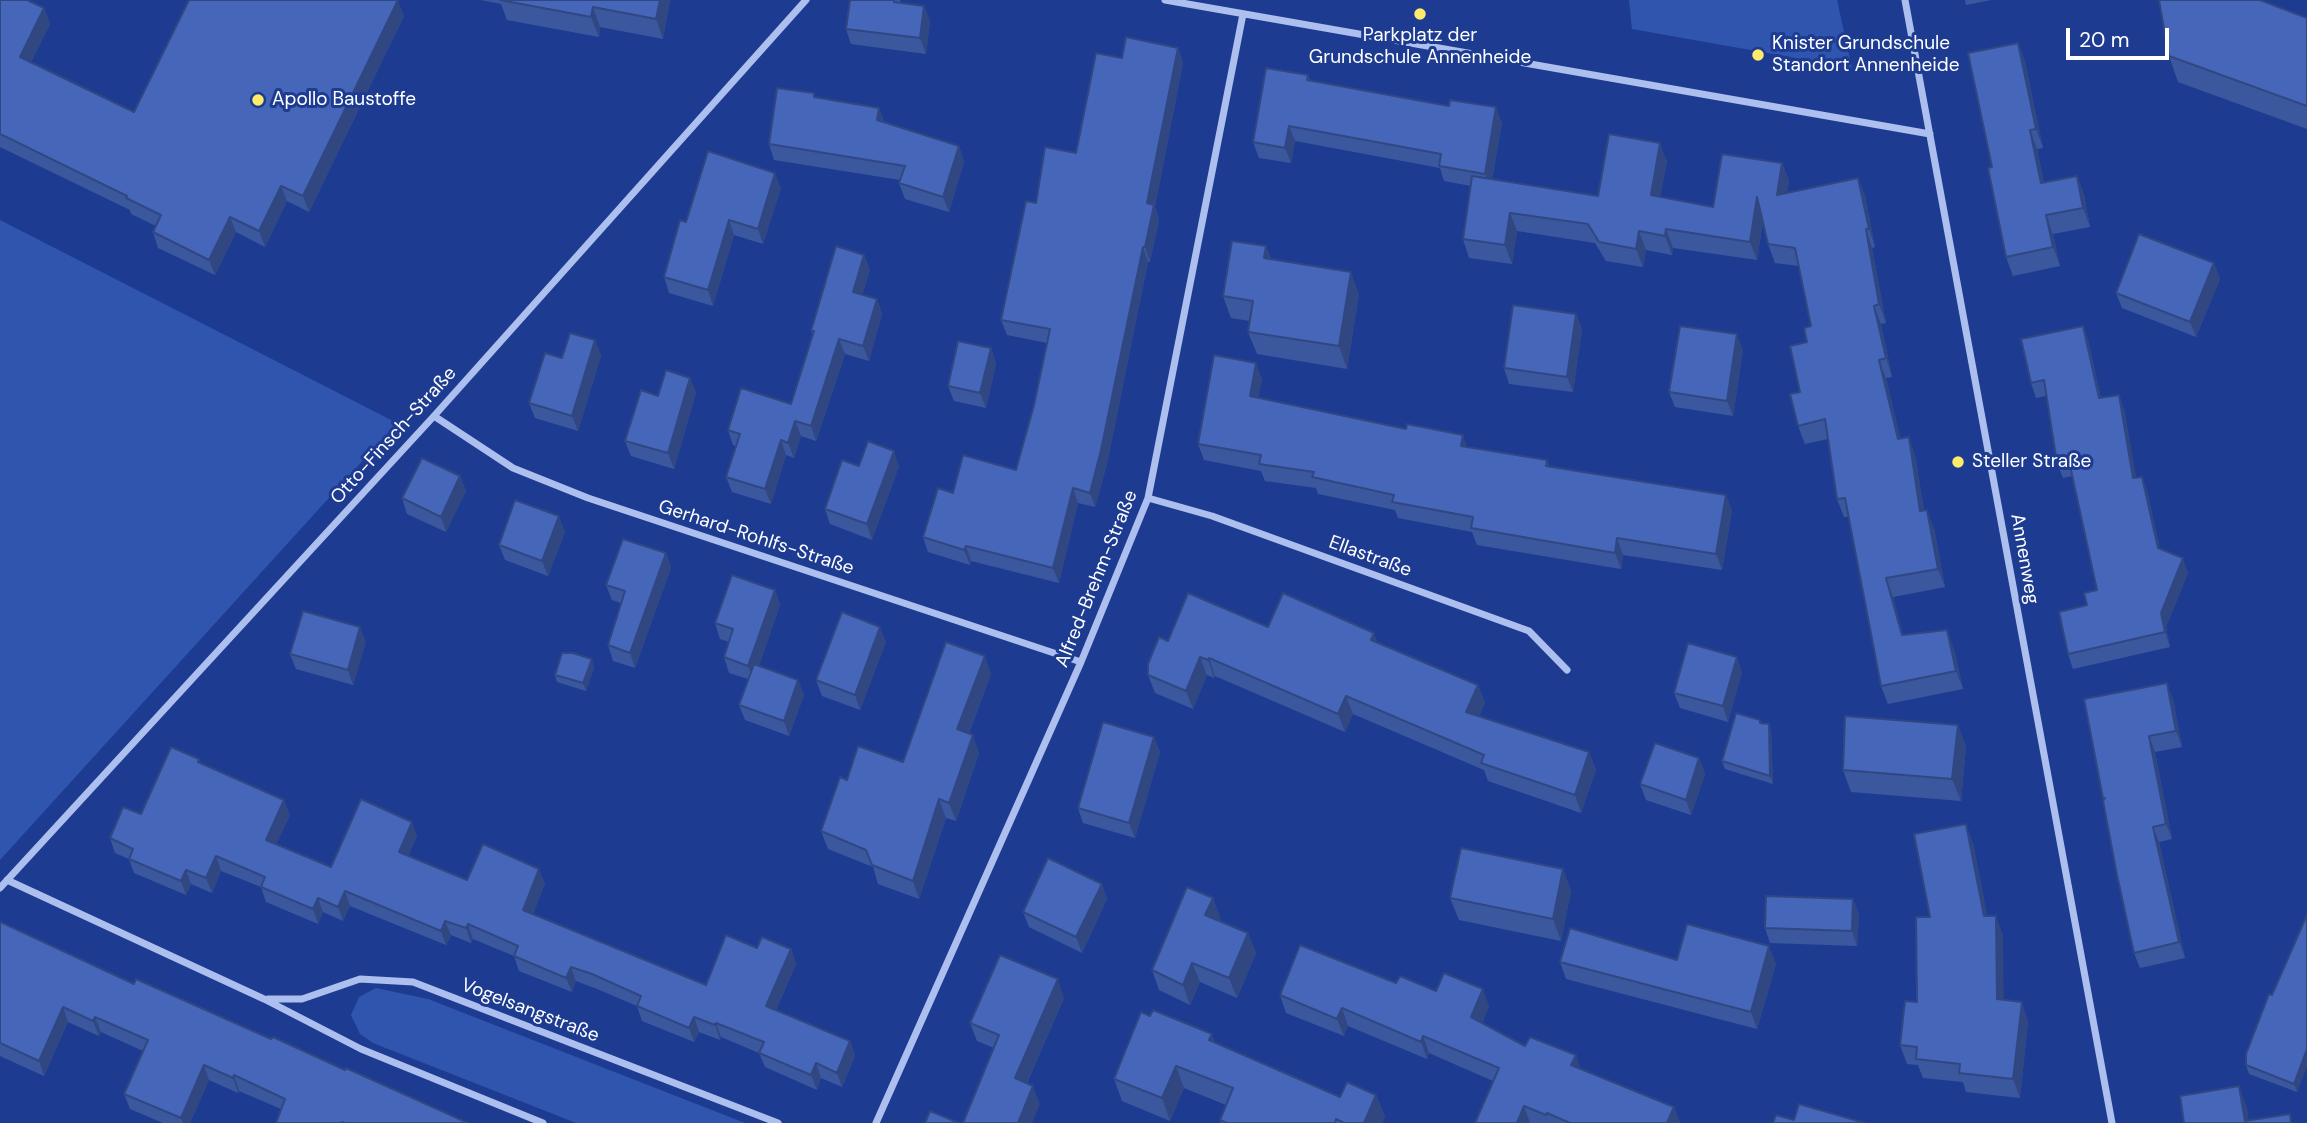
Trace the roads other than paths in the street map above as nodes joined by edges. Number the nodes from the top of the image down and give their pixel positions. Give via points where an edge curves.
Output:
1 (806, 0) edge
2 (1165, 0) edge
3 (1905, 0) edge
4 (1243, 14) junction
5 (1930, 134) junction
6 (434, 416) junction
7 (1148, 498) junction
8 (1081, 662) junction
9 (1567, 670) dead end
10 (7, 880) junction
11 (0, 888) edge
12 (264, 999) junction
13 (543, 1123) edge
14 (778, 1123) edge
15 (876, 1123) edge
16 (2112, 1123) edge

1 - 6 street, Otto-Finsch-Straße
2 - 4 street
3 - 5 street, Annenweg
4 - 5 street
4 - 7 street, Alfred-Brehm-Straße
5 - 16 street, Annenweg
6 - 8 street, Gerhard-Rohlfs-Straße via 513,468 588,498
6 - 10 street, Otto-Finsch-Straße
7 - 8 street, Alfred-Brehm-Straße
7 - 9 street, Ellastraße via 1212,516 1529,631
8 - 15 street, Alfred-Brehm-Straße
10 - 11 street, Otto-Finsch-Straße
10 - 12 street, Vogelsangstraße
12 - 13 street, Vogelsangstraße via 361,1049
12 - 14 street, Vogelsangstraße via 302,999 360,979 413,982

